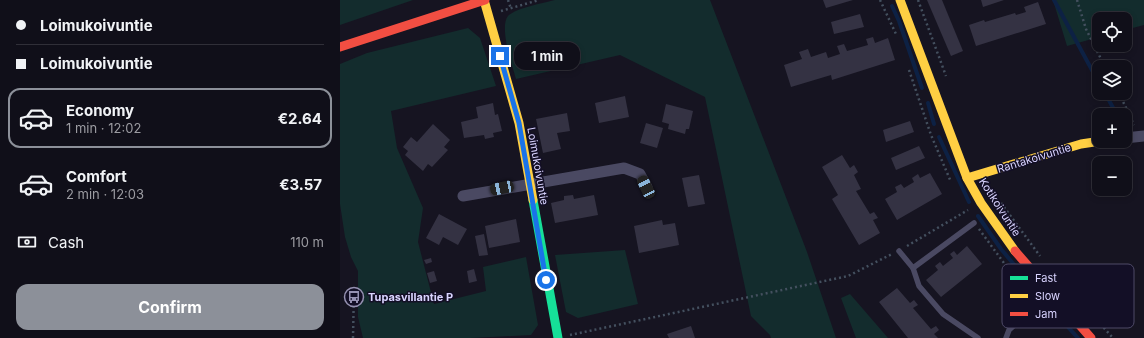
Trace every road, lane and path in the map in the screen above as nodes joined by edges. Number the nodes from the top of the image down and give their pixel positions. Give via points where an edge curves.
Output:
1 (484, 0) edge
2 (508, 0) edge
3 (539, 0) edge
4 (900, 0) edge
5 (1077, 0) edge
6 (340, 47) edge
7 (1102, 60) edge
8 (1122, 100) edge
9 (1142, 136) edge
10 (1132, 137) edge
11 (1092, 142) edge
12 (967, 178) junction
13 (529, 183) junction
14 (646, 187) dead end
15 (463, 196) dead end
16 (999, 201) dead end
17 (981, 203) junction
18 (974, 223) dead end
19 (899, 251) junction
20 (1043, 260) dead end
21 (1026, 264) edge
22 (913, 268) junction
23 (354, 288) dead end
24 (1011, 328) edge
25 (1082, 328) edge
26 (1104, 328) edge
27 (353, 338) edge
28 (558, 338) edge
29 (978, 338) edge
30 (1006, 338) edge
31 (1091, 338) edge
32 (1113, 338) edge

1 - 6 street
1 - 13 street, Loimukoivuntie via 519,123
2 - 3 path via 511,9
4 - 12 street, Kotikoivuntie
5 - 7 path via 1086,29
8 - 9 path
9 - 10 street
11 - 12 street, Rantakoivuntie
12 - 17 street, Kotikoivuntie
13 - 14 street via 624,168 640,174
13 - 15 street
13 - 28 street, Loimukoivuntie
16 - 20 path
17 - 19 path
17 - 21 street, Kotikoivuntie
18 - 22 lane
19 - 22 lane
19 - 28 path via 848,276
22 - 29 lane via 920,286 943,314
23 - 27 path
24 - 30 lane
25 - 31 street, Kotikoivuntie
26 - 32 path

